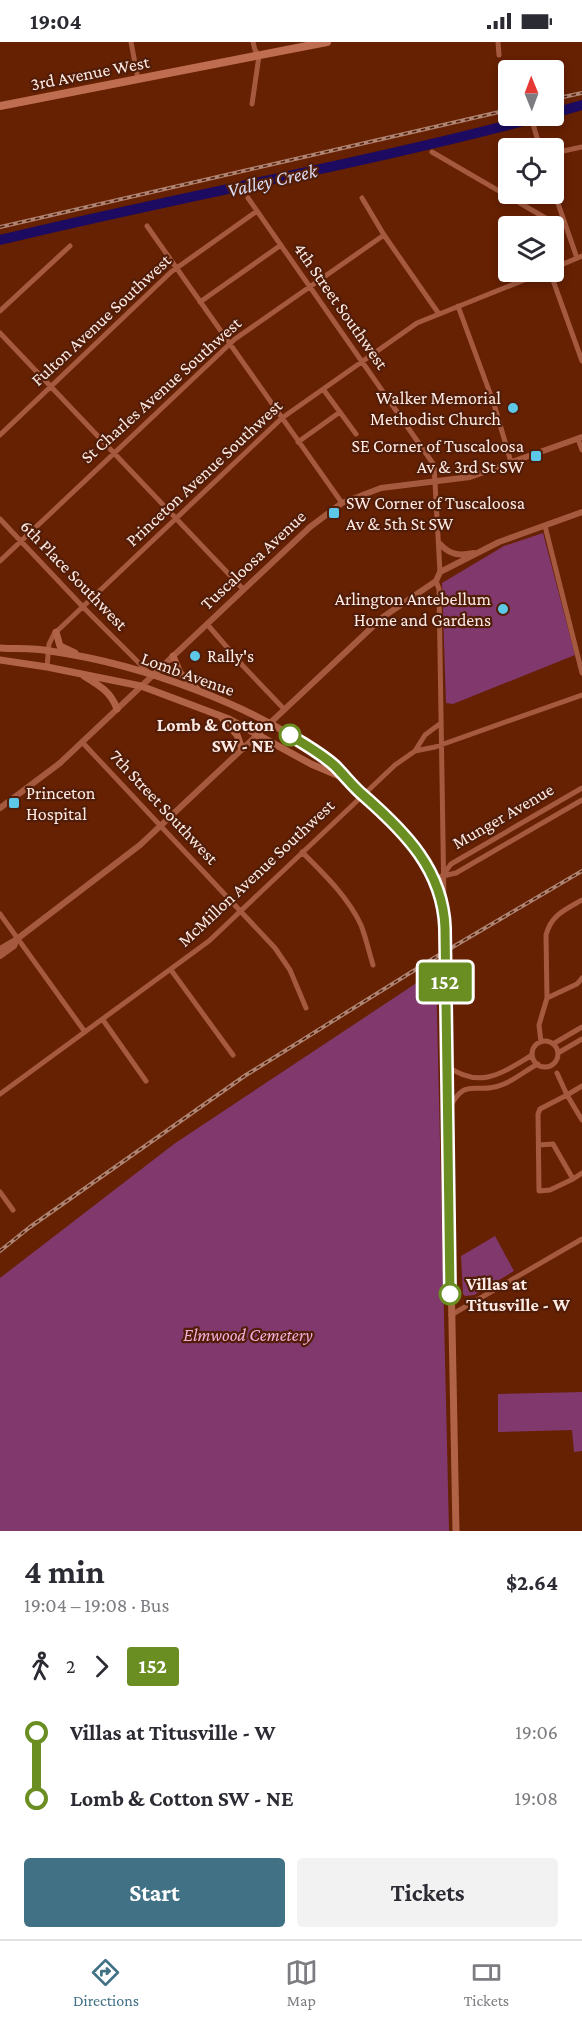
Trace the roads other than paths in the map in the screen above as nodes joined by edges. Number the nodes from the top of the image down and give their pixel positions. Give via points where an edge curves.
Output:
1 (131, 42) edge
2 (253, 42) edge
3 (327, 42) edge
4 (498, 42) edge
5 (259, 56) junction
6 (500, 56) dead end
7 (138, 79) junction
8 (252, 104) dead end
9 (0, 106) edge
10 (582, 147) edge
11 (564, 151) edge
12 (432, 152) dead end
13 (248, 198) dead end
14 (362, 198) dead end
15 (257, 211) junction
16 (542, 216) edge
17 (564, 224) edge
18 (147, 226) dead end
19 (384, 235) junction
20 (281, 245) junction
21 (70, 246) dead end
22 (580, 257) edge
23 (564, 264) edge
24 (176, 268) junction
25 (519, 282) edge
26 (554, 282) edge
27 (310, 286) junction
28 (200, 302) junction
29 (458, 306) junction
30 (0, 311) edge
31 (439, 314) junction
32 (0, 333) edge
33 (229, 344) junction
34 (582, 361) edge
35 (363, 362) junction
36 (51, 387) junction
37 (323, 389) junction
38 (340, 412) junction
39 (282, 418) junction
40 (356, 434) dead end
41 (0, 435) edge
42 (580, 438) edge
43 (298, 442) junction
44 (582, 450) edge
45 (113, 453) junction
46 (512, 462) junction
47 (436, 482) junction
48 (342, 503) junction
49 (582, 512) edge
50 (0, 519) edge
51 (176, 519) junction
52 (545, 526) junction
53 (21, 541) junction
54 (440, 544) junction
55 (480, 552) junction
56 (0, 561) edge
57 (440, 572) junction
58 (436, 581) junction
59 (243, 589) junction
60 (83, 607) junction
61 (207, 624) junction
62 (56, 632) junction
63 (0, 646) edge
64 (49, 651) junction
65 (173, 656) junction
66 (91, 659) junction
67 (0, 660) edge
68 (47, 667) junction
69 (80, 673) junction
70 (582, 673) edge
71 (152, 675) junction
72 (141, 686) junction
73 (202, 693) junction
74 (582, 695) edge
75 (117, 709) junction
76 (284, 709) junction
77 (218, 715) junction
78 (270, 723) junction
79 (441, 723) junction
80 (257, 734) junction
81 (82, 742) junction
82 (442, 744) junction
83 (242, 749) junction
84 (416, 751) junction
85 (346, 779) junction
86 (582, 788) edge
87 (363, 795) junction
88 (582, 800) edge
89 (0, 808) edge
90 (521, 823) junction
91 (160, 826) junction
92 (527, 832) junction
93 (302, 852) junction
94 (443, 875) junction
95 (434, 878) junction
96 (582, 900) edge
97 (242, 911) junction
98 (444, 912) junction
99 (0, 914) edge
100 (17, 939) junction
101 (0, 949) edge
102 (0, 956) edge
103 (373, 965) dead end
104 (171, 970) junction
105 (582, 978) edge
106 (547, 998) junction
107 (306, 1008) dead end
108 (103, 1020) junction
109 (582, 1027) edge
110 (85, 1032) junction
111 (582, 1039) edge
112 (541, 1042) junction
113 (553, 1044) junction
114 (558, 1053) junction
115 (233, 1055) dead end
116 (532, 1055) junction
117 (555, 1063) junction
118 (537, 1064) junction
119 (447, 1066) junction
120 (548, 1067) junction
121 (557, 1073) junction
122 (146, 1081) dead end
123 (582, 1086) edge
124 (0, 1094) edge
125 (567, 1095) junction
126 (447, 1112) junction
127 (582, 1120) edge
128 (539, 1145) junction
129 (582, 1173) edge
130 (573, 1179) junction
131 (0, 1192) edge
132 (13, 1210) dead end
133 (582, 1239) edge
134 (450, 1315) junction
135 (456, 1531) edge

1 - 7 street
2 - 5 street
3 - 5 main road, 3rd Avenue West
4 - 6 street
5 - 7 main road, 3rd Avenue West
5 - 8 street
7 - 9 main road, 3rd Avenue West
10 - 11 street
12 - 16 street
13 - 15 street
14 - 19 street
15 - 20 street
15 - 24 street, Fulton Avenue Southwest
17 - 22 street
18 - 24 street
19 - 27 street, St Charles Avenue Southwest
19 - 31 street
20 - 27 street, 4th Street Southwest
20 - 28 street, 4th Street Southwest
21 - 30 street
22 - 23 street
24 - 28 street
24 - 36 street, Fulton Avenue Southwest
25 - 29 street, Princeton Avenue Southwest
26 - 34 street
27 - 33 street, St Charles Avenue Southwest
27 - 35 street, 4th Street Southwest
28 - 33 street
29 - 31 street, Princeton Avenue Southwest
29 - 46 street
31 - 35 street, Princeton Avenue Southwest via 417,323
32 - 36 street
33 - 39 street
33 - 45 street, St Charles Avenue Southwest
35 - 37 street, Princeton Avenue Southwest
35 - 47 street, 4th Street Southwest via 434,465
36 - 41 street, Fulton Avenue Southwest
36 - 45 street
37 - 38 street
37 - 39 street, Princeton Avenue Southwest
38 - 40 street
38 - 43 street
39 - 43 street
39 - 51 street, Princeton Avenue Southwest
42 - 44 street
42 - 46 street, Tuscaloosa Avenue
43 - 48 street
45 - 51 street
45 - 53 street, St Charles Avenue Southwest
46 - 47 street, Tuscaloosa Avenue via 470,477
47 - 48 street, Tuscaloosa Avenue via 388,486
47 - 54 street, 4th Street Southwest
48 - 59 street, Tuscaloosa Avenue via 311,525
49 - 52 street
50 - 53 street, 6th Place Southwest
51 - 59 street
51 - 60 street, Princeton Avenue Southwest
52 - 55 street
52 - 70 street
53 - 56 street, St Charles Avenue Southwest
53 - 60 street, 6th Place Southwest
54 - 55 street via 455,554
54 - 57 street, 4th Street Southwest
55 - 57 street
57 - 58 street
58 - 76 street via 383,617
58 - 79 street
59 - 61 street, Tuscaloosa Avenue
60 - 62 street, Princeton Avenue Southwest
60 - 71 street, 6th Place Southwest
61 - 65 street, Tuscaloosa Avenue
61 - 76 street
62 - 64 street, Princeton Avenue Southwest
62 - 66 main road via 60,646
63 - 64 main road, Lomb Avenue
64 - 66 main road, Lomb Avenue
64 - 68 street, Princeton Avenue Southwest
65 - 71 street, Tuscaloosa Avenue
65 - 73 main road via 180,673
66 - 71 main road, Lomb Avenue
67 - 68 main road, Lomb Avenue
68 - 69 main road, Lomb Avenue
69 - 72 main road, Lomb Avenue
69 - 75 main road via 108,692
71 - 72 street, Tuscaloosa Avenue
71 - 73 main road, Lomb Avenue
72 - 75 street, Tuscaloosa Avenue
72 - 77 main road, Lomb Avenue
73 - 78 main road, Lomb Avenue
74 - 82 street, McMillon Avenue Southwest
75 - 81 street, Tuscaloosa Avenue
76 - 78 street
77 - 80 main road, Lomb Avenue
77 - 83 main road via 233,728
78 - 80 street
78 - 85 main road, Lomb Avenue via 321,755
79 - 82 street
79 - 84 street via 425,735
80 - 83 street
80 - 85 main road, Lomb Avenue
81 - 89 street, Tuscaloosa Avenue
81 - 91 street, 7th Street Southwest
82 - 84 street, McMillon Avenue Southwest
82 - 94 street
83 - 91 street
84 - 87 street, McMillon Avenue Southwest
85 - 87 main road, Lomb Avenue
86 - 90 street, Munger Avenue
87 - 93 street, McMillon Avenue Southwest
87 - 95 main road, Lomb Avenue via 404,834
88 - 92 street, Munger Avenue
90 - 92 street
90 - 94 street, Munger Avenue via 452,864
91 - 97 street, 7th Street Southwest
91 - 100 street
92 - 94 street, Munger Avenue via 456,873
93 - 97 street, McMillon Avenue Southwest
93 - 103 street via 355,914
94 - 95 street, Munger Avenue
94 - 98 street
95 - 98 main road, Lomb Avenue
96 - 106 street via 548,926
97 - 104 street, McMillon Avenue Southwest
97 - 107 street, 7th Street Southwest via 286,962
98 - 119 main road
99 - 100 street
100 - 101 street
100 - 102 street
100 - 110 street
104 - 108 street, McMillon Avenue Southwest
104 - 115 street
105 - 106 street
106 - 112 street via 539,1025
108 - 110 street, McMillon Avenue Southwest
108 - 122 street
109 - 113 street
110 - 124 street, McMillon Avenue Southwest
111 - 114 street
112 - 113 street
112 - 116 street
113 - 114 street
114 - 117 street
116 - 118 street
116 - 119 street via 493,1077 467,1078
117 - 120 street
117 - 121 street
118 - 120 street
118 - 126 street via 505,1084 460,1091
119 - 126 main road
120 - 121 street
121 - 125 street
123 - 125 street
125 - 127 street
125 - 128 street via 540,1109
126 - 134 main road
128 - 130 street via 553,1144
128 - 130 street via 539,1191
129 - 130 street
131 - 132 street
133 - 134 street
134 - 135 main road

